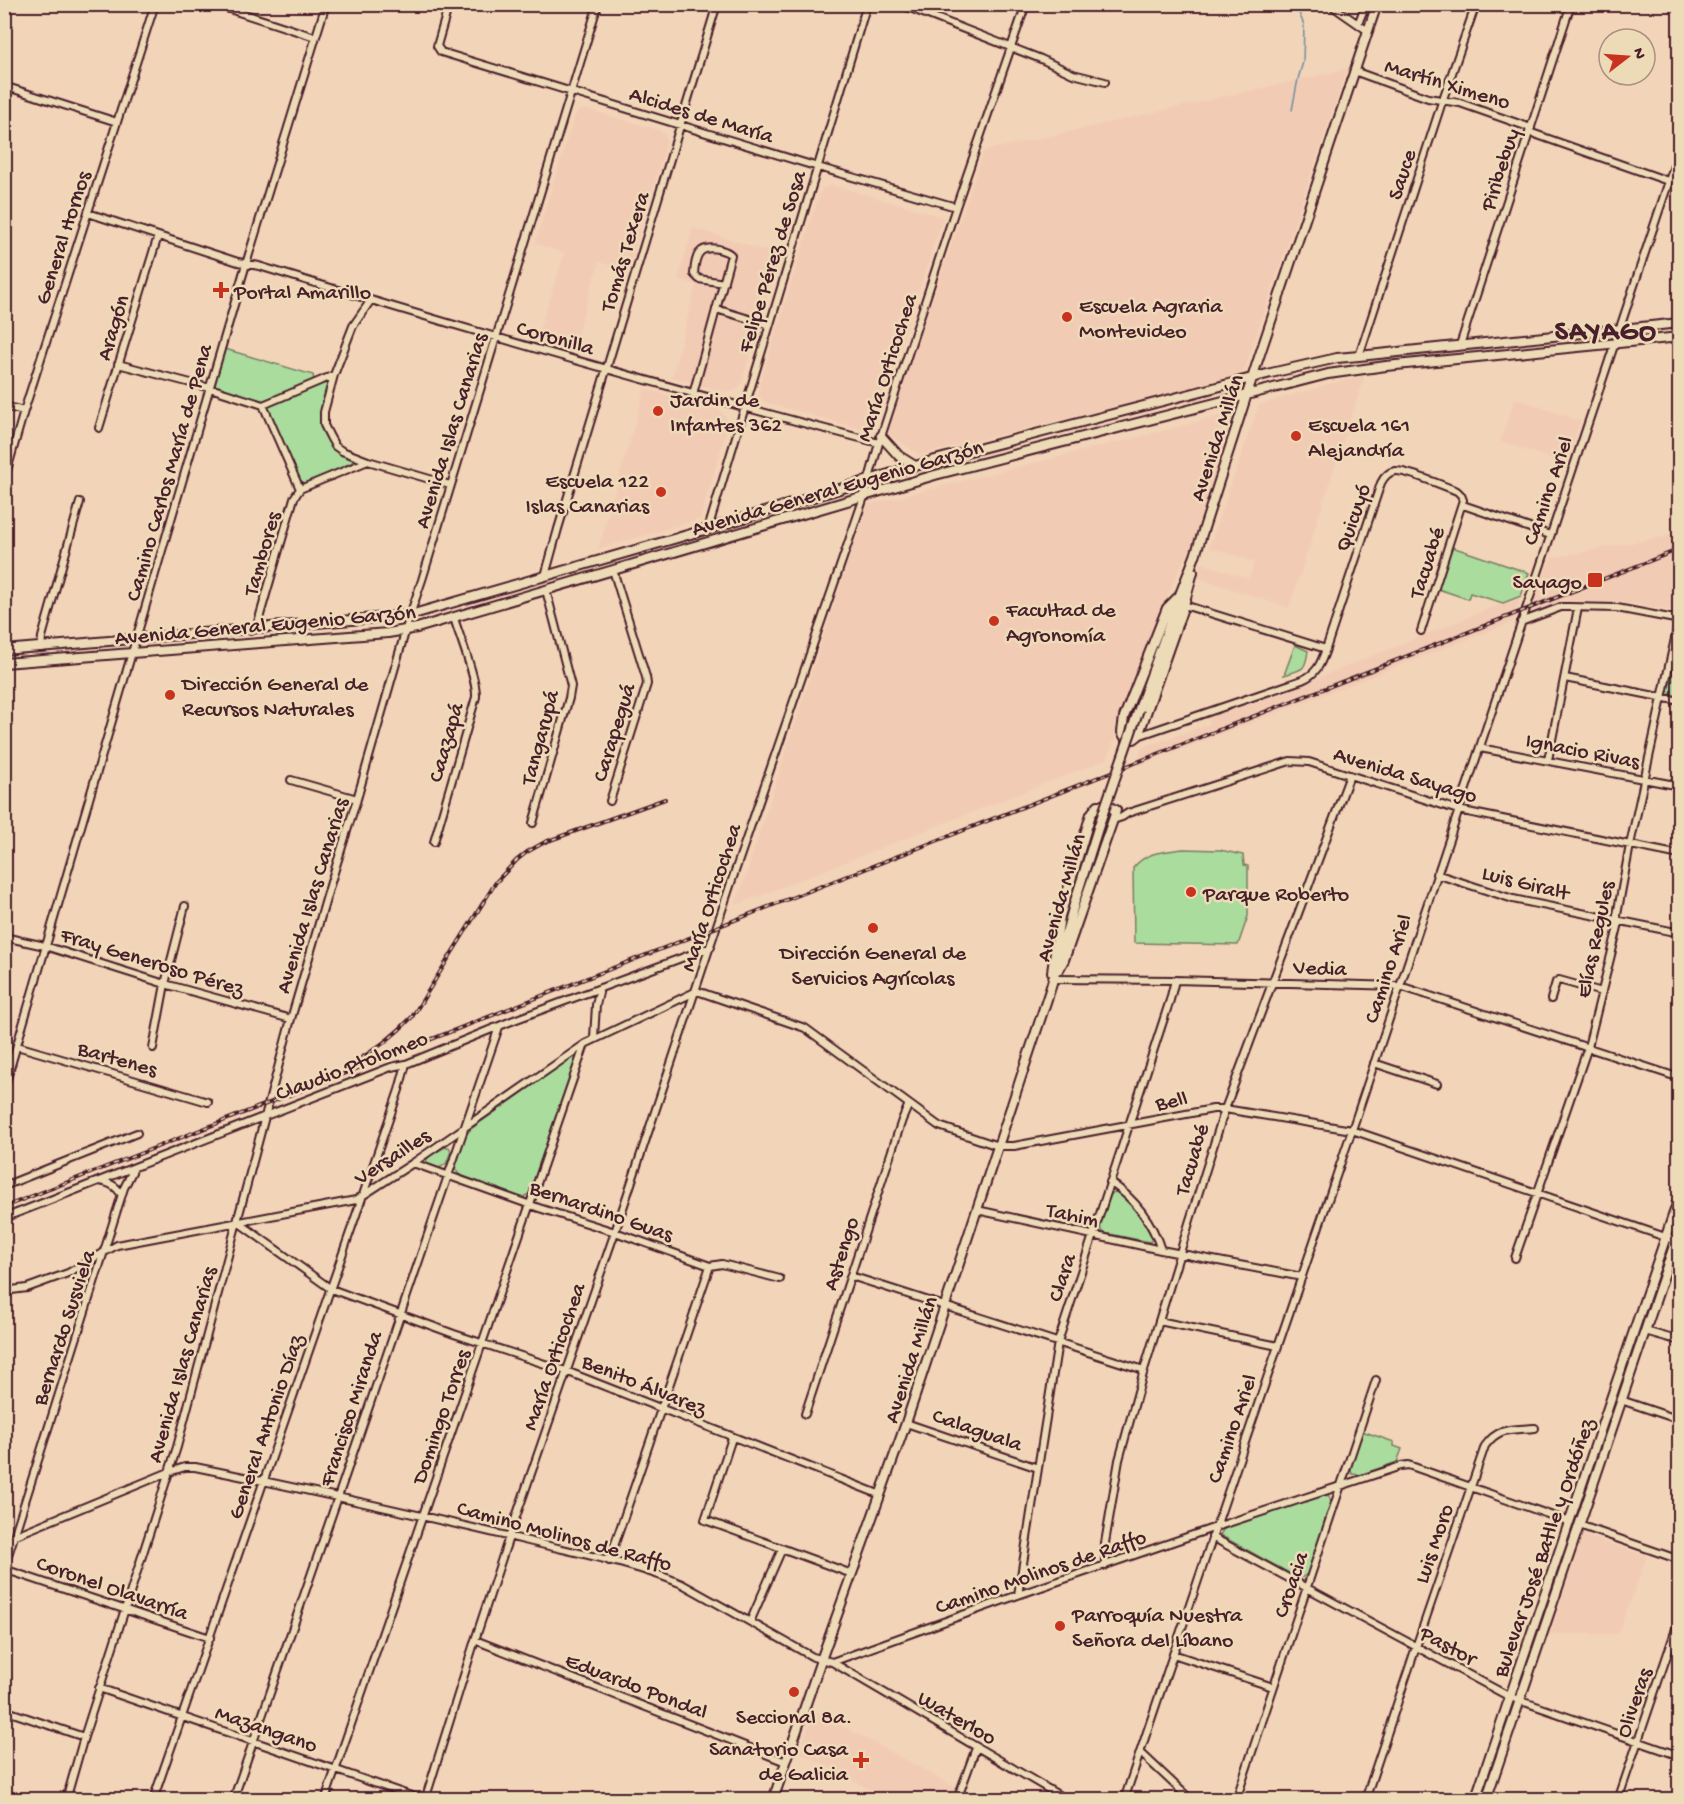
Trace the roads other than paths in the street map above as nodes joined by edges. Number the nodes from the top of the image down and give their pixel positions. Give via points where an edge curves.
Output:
1 (154, 4) edge
2 (214, 4) edge
3 (326, 4) edge
4 (449, 4) edge
5 (597, 4) edge
6 (717, 4) edge
7 (867, 4) edge
8 (900, 4) edge
9 (1026, 4) edge
10 (1334, 4) edge
11 (1366, 4) edge
12 (1377, 4) edge
13 (1476, 4) edge
14 (1571, 4) edge
15 (1358, 24) junction
16 (1368, 31) junction
17 (315, 37) junction
18 (1011, 47) junction
19 (1354, 71) junction
20 (1105, 82) dead end
21 (4, 86) edge
22 (571, 92) junction
23 (1443, 99) junction
24 (117, 123) junction
25 (680, 124) junction
26 (1530, 130) junction
27 (1680, 147) edge
28 (818, 167) junction
29 (1668, 181) junction
30 (956, 207) junction
31 (88, 213) junction
32 (158, 236) junction
33 (246, 264) junction
34 (724, 283) junction
35 (371, 300) junction
36 (716, 309) junction
37 (1680, 323) edge
38 (769, 325) junction
39 (1620, 329) junction
40 (1680, 337) edge
41 (495, 338) junction
42 (1615, 343) junction
43 (1460, 345) junction
44 (1359, 356) junction
45 (118, 364) junction
46 (606, 369) junction
47 (333, 375) junction
48 (1252, 378) junction
49 (210, 388) junction
50 (693, 393) junction
51 (1247, 395) junction
52 (263, 405) junction
53 (4, 406) edge
54 (744, 408) junction
55 (24, 411) junction
56 (99, 428) dead end
57 (880, 439) junction
58 (368, 460) junction
59 (915, 466) junction
60 (868, 480) junction
61 (4, 481) edge
62 (450, 485) junction
63 (300, 489) junction
64 (864, 497) junction
65 (80, 502) dead end
66 (1463, 505) junction
67 (708, 529) junction
68 (1550, 535) junction
69 (1196, 556) junction
70 (613, 570) junction
71 (545, 576) junction
72 (546, 590) junction
73 (1179, 597) junction
74 (1184, 605) junction
75 (1578, 608) junction
76 (410, 615) junction
77 (454, 618) junction
78 (1679, 620) edge
79 (1521, 622) junction
80 (256, 629) junction
81 (406, 630) junction
82 (1421, 631) dead end
83 (136, 638) junction
84 (41, 648) junction
85 (1326, 649) junction
86 (4, 650) edge
87 (132, 654) junction
88 (4, 663) edge
89 (1564, 678) junction
90 (1662, 698) junction
91 (1680, 701) edge
92 (1138, 736) junction
93 (1480, 748) junction
94 (1548, 760) junction
95 (1350, 775) junction
96 (1645, 779) junction
97 (291, 780) dead end
98 (1680, 786) edge
99 (357, 799) junction
100 (610, 801) dead end
101 (1116, 810) junction
102 (1458, 810) junction
103 (1128, 813) junction
104 (1113, 820) junction
105 (533, 823) dead end
106 (434, 842) dead end
107 (1630, 846) junction
108 (1680, 855) edge
109 (1436, 874) junction
110 (186, 906) dead end
111 (1617, 921) junction
112 (1680, 933) edge
113 (4, 937) edge
114 (45, 946) junction
115 (711, 947) junction
116 (1054, 977) junction
117 (1175, 980) junction
118 (1272, 982) junction
119 (165, 984) junction
120 (1400, 986) junction
121 (600, 988) junction
122 (1050, 990) junction
123 (697, 991) junction
124 (1602, 992) junction
125 (583, 994) junction
126 (1551, 999) dead end
127 (596, 1005) junction
128 (291, 1019) junction
129 (499, 1027) junction
130 (594, 1038) junction
131 (585, 1044) junction
132 (17, 1046) junction
133 (1588, 1047) junction
134 (153, 1048) dead end
135 (1374, 1063) junction
136 (406, 1064) junction
137 (1680, 1078) edge
138 (1437, 1084) dead end
139 (4, 1089) edge
140 (208, 1102) dead end
141 (909, 1104) junction
142 (1225, 1109) junction
143 (266, 1116) junction
144 (1128, 1125) junction
145 (465, 1127) junction
146 (1352, 1130) junction
147 (137, 1133) dead end
148 (998, 1146) junction
149 (413, 1163) junction
150 (134, 1167) junction
151 (448, 1175) junction
152 (99, 1181) junction
153 (1110, 1182) junction
154 (4, 1186) edge
155 (1537, 1194) junction
156 (122, 1195) junction
157 (363, 1195) junction
158 (1680, 1195) edge
159 (531, 1205) junction
160 (977, 1210) junction
161 (4, 1218) edge
162 (238, 1222) junction
163 (1680, 1228) edge
164 (615, 1232) junction
165 (1093, 1236) junction
166 (1665, 1237) junction
167 (1677, 1241) edge
168 (1161, 1250) junction
169 (105, 1252) junction
170 (1180, 1253) junction
171 (1515, 1258) dead end
172 (710, 1266) junction
173 (851, 1276) junction
174 (1302, 1277) junction
175 (780, 1279) dead end
176 (331, 1289) junction
177 (4, 1291) edge
178 (945, 1306) junction
179 (1642, 1306) junction
180 (1652, 1310) junction
181 (400, 1314) junction
182 (1159, 1321) junction
183 (1645, 1331) junction
184 (1680, 1341) edge
185 (1058, 1342) junction
186 (483, 1344) junction
187 (1278, 1346) junction
188 (1144, 1370) junction
189 (566, 1371) junction
190 (1376, 1380) dead end
191 (1621, 1400) junction
192 (661, 1410) junction
193 (805, 1414) dead end
194 (1680, 1420) edge
195 (906, 1423) junction
196 (1535, 1428) dead end
197 (732, 1438) junction
198 (1038, 1468) junction
199 (169, 1472) junction
200 (264, 1481) junction
201 (1340, 1486) junction
202 (1470, 1486) junction
203 (881, 1495) junction
204 (338, 1497) junction
205 (423, 1516) junction
206 (1570, 1522) junction
207 (1579, 1525) junction
208 (1216, 1527) junction
209 (15, 1536) junction
210 (509, 1537) junction
211 (1212, 1537) junction
212 (4, 1540) edge
213 (782, 1549) junction
214 (1680, 1560) edge
215 (609, 1561) junction
216 (1105, 1566) junction
217 (4, 1568) edge
218 (852, 1574) junction
219 (1306, 1589) junction
220 (1018, 1595) junction
221 (125, 1609) junction
222 (1680, 1617) edge
223 (750, 1622) junction
224 (210, 1638) junction
225 (475, 1640) junction
226 (1416, 1647) junction
227 (1173, 1654) junction
228 (821, 1660) junction
229 (832, 1662) junction
230 (1273, 1687) junction
231 (99, 1688) junction
232 (1510, 1697) junction
233 (1519, 1701) junction
234 (4, 1710) edge
235 (182, 1717) junction
236 (84, 1737) junction
237 (252, 1741) junction
238 (1637, 1742) junction
239 (976, 1748) junction
240 (1141, 1753) junction
241 (1680, 1756) edge
242 (786, 1762) junction
243 (335, 1770) junction
244 (66, 1800) edge
245 (153, 1800) edge
246 (233, 1800) edge
247 (325, 1800) edge
248 (424, 1800) edge
249 (773, 1800) edge
250 (957, 1800) edge
251 (1067, 1800) edge
252 (1124, 1800) edge
253 (1191, 1800) edge
254 (1236, 1800) edge
255 (1365, 1800) edge
256 (1475, 1800) edge
257 (1486, 1800) edge
258 (1618, 1800) edge

1 - 24 street, General Hornos
2 - 17 street
3 - 17 street, Camino Carlos María de Pena
4 - 22 street, Alcides de María via 439,50
5 - 22 street, Avenida Islas Canarias
6 - 25 street, Tomás Texera
7 - 28 street, Felipe Pérez de Sosa
8 - 18 street
9 - 18 street, María Orticochea
10 - 15 street
11 - 15 street
12 - 16 main road, Avenida Millán
13 - 23 street, Sauce
14 - 26 street, Piribebuy
15 - 16 street
16 - 19 main road, Avenida Millán
17 - 33 street, Camino Carlos María de Pena
18 - 20 street via 1073,74
18 - 30 street, María Orticochea
19 - 23 street, Martín Ximeno via 1428,98
19 - 48 main road, Avenida Millán
21 - 24 street
22 - 25 street, Alcides de María
22 - 41 street, Avenida Islas Canarias
23 - 26 street, Martín Ximeno
23 - 44 street, Sauce
24 - 31 street, General Hornos
25 - 28 street, Alcides de María
25 - 46 street, Tomás Texera
26 - 29 street, Martín Ximeno
26 - 43 street, Piribebuy
27 - 29 street, Camino Ariel
28 - 30 street, Alcides de María
28 - 38 street, Felipe Pérez de Sosa
29 - 39 street, Camino Ariel
30 - 57 street, María Orticochea
31 - 32 street, Coronilla
31 - 55 street, General Hornos
32 - 33 street, Coronilla
32 - 45 street, Aragón
33 - 35 street, Coronilla
33 - 49 street, Camino Carlos María de Pena
34 - 34 street via 732,255 719,249 703,249 694,263 694,274 699,279
34 - 36 street
35 - 41 street, Coronilla
35 - 47 street via 353,326
36 - 38 street
36 - 50 street
37 - 39 main road, Avenida General Eugenio Garzón
38 - 54 street, Felipe Pérez de Sosa
39 - 42 street, Camino Ariel
39 - 43 main road, Avenida General Eugenio Garzón
40 - 42 main road, Avenida General Eugenio Garzón
41 - 46 street, Coronilla
41 - 62 street, Avenida Islas Canarias
42 - 51 main road, Avenida General Eugenio Garzón via 1360,369
42 - 68 street, Camino Ariel
43 - 44 main road, Avenida General Eugenio Garzón
44 - 48 main road, Avenida General Eugenio Garzón
45 - 49 street
45 - 56 street, Aragón
46 - 50 street, Coronilla
46 - 71 street, Tomás Texera
47 - 52 street
47 - 58 street via 324,412 326,429 335,446
48 - 51 main road, Avenida Millán
48 - 59 main road, Avenida General Eugenio Garzón
49 - 52 street
49 - 83 street, Camino Carlos María de Pena
50 - 54 street, Coronilla
51 - 64 main road, Avenida General Eugenio Garzón via 935,474
51 - 69 main road, Avenida Millán
52 - 63 street
53 - 55 street
54 - 57 street, Coronilla
54 - 67 street, Felipe Pérez de Sosa
55 - 61 street, General Hornos
57 - 59 main road
57 - 60 street, María Orticochea
58 - 62 street
58 - 63 street
59 - 60 main road, Avenida General Eugenio Garzón
60 - 64 street, María Orticochea
60 - 67 main road, Avenida General Eugenio Garzón
62 - 76 street, Avenida Islas Canarias
63 - 80 street, Tambores via 294,498
64 - 70 main road, Avenida General Eugenio Garzón
64 - 115 street, María Orticochea
65 - 84 street
66 - 68 street, Quicuyó
66 - 82 street, Tacuabé
66 - 85 street, Quicuyó via 1459,492 1446,487 1400,471 1384,477
67 - 71 main road, Avenida General Eugenio Garzón
68 - 79 street, Camino Ariel
69 - 73 main road, Avenida Millán
69 - 74 main road
70 - 72 main road, Avenida General Eugenio Garzón
70 - 100 street, Carapeguá via 647,684
71 - 76 main road, Avenida General Eugenio Garzón
72 - 77 main road, Avenida General Eugenio Garzón
72 - 105 street, Tangarupá via 571,686
73 - 92 main road via 1167,608 1125,717 1123,736 1130,740
73 - 116 main road, Avenida Millán, bridge via 1099,825
74 - 85 street
74 - 92 main road
75 - 78 street via 1617,608
75 - 79 street via 1561,607
75 - 89 street
76 - 80 main road, Avenida General Eugenio Garzón
76 - 81 street, Avenida Islas Canarias
77 - 81 main road, Avenida General Eugenio Garzón
77 - 106 street, Caazapá via 476,697
78 - 90 street, Elías Regules
79 - 93 street, Camino Ariel
80 - 83 main road, Avenida General Eugenio Garzón
81 - 87 main road, Avenida General Eugenio Garzón
81 - 99 street, Avenida Islas Canarias
83 - 84 main road, Avenida General Eugenio Garzón
83 - 87 street, Camino Carlos María de Pena
84 - 86 main road, Avenida General Eugenio Garzón
85 - 92 street, Quicuyó via 1311,675 1292,684
87 - 88 main road, Avenida General Eugenio Garzón
87 - 114 street, Camino Carlos María de Pena
89 - 90 street
89 - 94 street
90 - 91 street
90 - 96 street, Elías Regules
93 - 94 street, Ignacio Rivas
93 - 102 street, Camino Ariel
94 - 96 street, Ignacio Rivas
95 - 102 street, Avenida Sayago
95 - 103 street, Avenida Sayago via 1309,762 1290,761
95 - 118 street, Tacuabé
96 - 98 street, Ignacio Rivas
96 - 107 street, Elías Regules
97 - 99 street
99 - 128 street, Avenida Islas Canarias
101 - 103 street
101 - 104 main road
101 - 122 main road via 1098,805 1091,814 1060,916
102 - 107 street, Avenida Sayago
102 - 109 street, Camino Ariel
103 - 104 street, Avenida Sayago
104 - 116 main road via 1064,960
107 - 108 street, Avenida Sayago
107 - 111 street, Elías Regules
109 - 111 street, Luis Giralt via 1513,899
109 - 120 street, Camino Ariel
110 - 119 street
111 - 112 street, Luis Giralt
111 - 124 street, Elías Regules
113 - 114 street, Fray Generoso Pérez
114 - 119 street, Fray Generoso Pérez
114 - 132 street, Camino Carlos María de Pena
115 - 121 street, Claudio Ptolomeo
115 - 123 street, María Orticochea
116 - 117 street, Vedia
116 - 122 main road, Avenida Millán
117 - 118 street, Vedia
117 - 144 street, Clara
118 - 120 street, Vedia
118 - 142 street, Tacuabé
119 - 128 street, Fray Generoso Pérez
119 - 134 street
120 - 133 street, Vedia
120 - 135 street, Camino Ariel
121 - 125 street, Claudio Ptolomeo
121 - 127 street
122 - 148 main road, Avenida Millán
123 - 130 street, Versailles
123 - 141 street, Bell via 805,1028
123 - 164 street, María Orticochea
124 - 126 street via 1558,980
124 - 133 street, Elías Regules
125 - 127 street
125 - 129 street, Claudio Ptolomeo
127 - 130 street
128 - 143 street, Avenida Islas Canarias
129 - 136 street, Claudio Ptolomeo
129 - 145 street, Francisco Miranda
130 - 131 street, Versailles
131 - 145 street, Versailles
131 - 159 street, Domingo Torres
132 - 139 street, Camino Carlos María de Pena
132 - 140 street, Bartenes
133 - 137 street, Vedia
133 - 155 street, Elías Regules
135 - 138 street
135 - 146 street, Camino Ariel
136 - 143 street, Claudio Ptolomeo
136 - 157 street, General Antonio Díaz
141 - 148 street, Bell via 945,1128
141 - 173 street, Astengo
142 - 144 street, Bell
142 - 146 street, Bell
142 - 170 street, Tacuabé
143 - 150 street, Claudio Ptolomeo
143 - 162 street, Avenida Islas Canarias
144 - 148 street, Bell
144 - 153 street, Clara
145 - 149 street, Versailles
145 - 151 street, Francisco Miranda
146 - 155 street, Bell
146 - 174 street, Camino Ariel
147 - 154 street
148 - 160 main road, Avenida Millán
149 - 151 street, Bernardino Guas
149 - 157 street, Versailles
150 - 152 street, Claudio Ptolomeo
150 - 156 street, Bernardo Susviela
151 - 159 street, Bernardino Guas
151 - 181 street, Francisco Miranda
152 - 156 street via 117,1187
152 - 161 street, Claudio Ptolomeo
153 - 165 street, Clara
153 - 168 street, Tahim via 1132,1198 1144,1214
155 - 166 street, Bell
155 - 171 street, Elías Regules
156 - 169 street, Bernardo Susviela
157 - 162 street, Versailles via 343,1203
157 - 176 street, General Antonio Díaz
158 - 166 main road, Bulevar José Batlle y Ordóñez
159 - 164 street, Bernardino Guas
159 - 186 street, Domingo Torres
160 - 165 street, Tahim
160 - 178 main road, Avenida Millán
162 - 169 street, Versailles via 117,1245
162 - 176 street, Benito Álvarez
162 - 199 street, Avenida Islas Canarias
163 - 167 main road, Bulevar José Batlle y Ordóñez
164 - 172 street, Bernardino Guas
164 - 189 street, María Orticochea
165 - 168 street, Tahim
165 - 185 street, Clara
166 - 167 street, Bell
166 - 179 main road, Bulevar José Batlle y Ordóñez
167 - 180 main road, Bulevar José Batlle y Ordóñez
168 - 170 street, Tahim
169 - 177 street, Versailles via 68,1273 27,1288
169 - 209 street, Bernardo Susviela
170 - 174 street, Tahim
170 - 182 street, Tacuabé
172 - 175 street, Bernardino Guas via 722,1264
172 - 192 street
173 - 178 street
173 - 193 street, Astengo
174 - 187 street, Camino Ariel
176 - 181 street, Benito Álvarez
176 - 200 street, General Antonio Díaz
178 - 185 street
178 - 195 main road, Avenida Millán
179 - 180 street
179 - 206 main road, Bulevar José Batlle y Ordóñez
180 - 183 main road, Bulevar José Batlle y Ordóñez
181 - 186 street, Benito Álvarez
181 - 204 street, Francisco Miranda
182 - 187 street
182 - 188 street, Tacuabé
183 - 184 street
183 - 191 main road, Bulevar José Batlle y Ordóñez
185 - 188 street
185 - 198 street, Clara
186 - 189 street, Benito Álvarez
186 - 205 street, Domingo Torres
187 - 208 street, Camino Ariel
188 - 216 street, Tacuabé via 1119,1460 1107,1524
189 - 192 street, Benito Álvarez
189 - 210 street, María Orticochea
190 - 201 street, Croacia
191 - 194 street
191 - 207 main road, Bulevar José Batlle y Ordóñez
192 - 197 street, Benito Álvarez
192 - 215 street
195 - 198 street, Calaguala
195 - 203 main road, Avenida Millán
196 - 202 street, Luis Moro via 1516,1428 1491,1437
197 - 203 street, Benito Álvarez
197 - 213 street via 705,1520
198 - 220 street, Clara
199 - 200 street, Camino Molinos de Raffo via 195,1467
199 - 209 street, Camino Molinos de Raffo
199 - 221 street, Avenida Islas Canarias
200 - 204 street, Camino Molinos de Raffo
200 - 224 street, General Antonio Díaz
201 - 202 street, Camino Molinos de Raffo via 1408,1465
201 - 208 street, Camino Molinos de Raffo
201 - 219 street, Croacia
202 - 206 street
202 - 226 street, Luis Moro
203 - 218 main road, Avenida Millán
204 - 205 street, Camino Molinos de Raffo
204 - 237 street, Francisco Miranda
205 - 210 street, Camino Molinos de Raffo
205 - 243 street, Domingo Torres
206 - 232 main road, Bulevar José Batlle y Ordóñez
207 - 214 street
207 - 233 main road, Bulevar José Batlle y Ordóñez
208 - 211 street, Camino Ariel
208 - 216 street, Camino Molinos de Raffo
209 - 212 street, Camino Molinos de Raffo
209 - 217 street, Bernardo Susviela
210 - 215 street, Camino Molinos de Raffo
210 - 225 street, María Orticochea
211 - 219 street, Pastor
211 - 227 street, Camino Ariel
213 - 218 street
213 - 223 street
215 - 223 street, Camino Molinos de Raffo via 682,1584
216 - 220 street, Camino Molinos de Raffo
217 - 221 street, Coronel Olavarría
218 - 228 main road, Avenida Millán
219 - 226 street, Pastor
219 - 230 street, Croacia
220 - 229 street, Camino Molinos de Raffo
221 - 224 street, Coronel Olavarría
221 - 231 street, Avenida Islas Canarias
222 - 238 street, Oliveras
223 - 228 street, Camino Molinos de Raffo
224 - 235 street, General Antonio Díaz
225 - 242 street, Eduardo Pondal
225 - 248 street, María Orticochea
226 - 232 street, Pastor
226 - 255 street, Luis Moro
227 - 230 street
227 - 240 street, Camino Ariel
228 - 229 street, Camino Molinos de Raffo
228 - 242 main road, Avenida Millán
229 - 239 street, Waterloo
230 - 254 street, Croacia
231 - 235 street, Mazangano
231 - 236 street, Avenida Islas Canarias
232 - 233 street, Pastor
232 - 256 main road, Bulevar José Batlle y Ordóñez
233 - 238 street, Pastor
233 - 257 main road, Bulevar José Batlle y Ordóñez
234 - 236 street
235 - 237 street, Mazangano
235 - 245 street, General Antonio Díaz
236 - 244 street, Avenida Islas Canarias
237 - 243 street, Mazangano
237 - 246 street, Francisco Miranda
238 - 241 street, Pastor
238 - 258 street, Oliveras
239 - 250 street
239 - 251 street, Waterloo
240 - 252 street, Camino Ariel
240 - 253 street
242 - 249 main road, Avenida Millán
243 - 247 street, Domingo Torres
243 - 248 street, Mazangano

